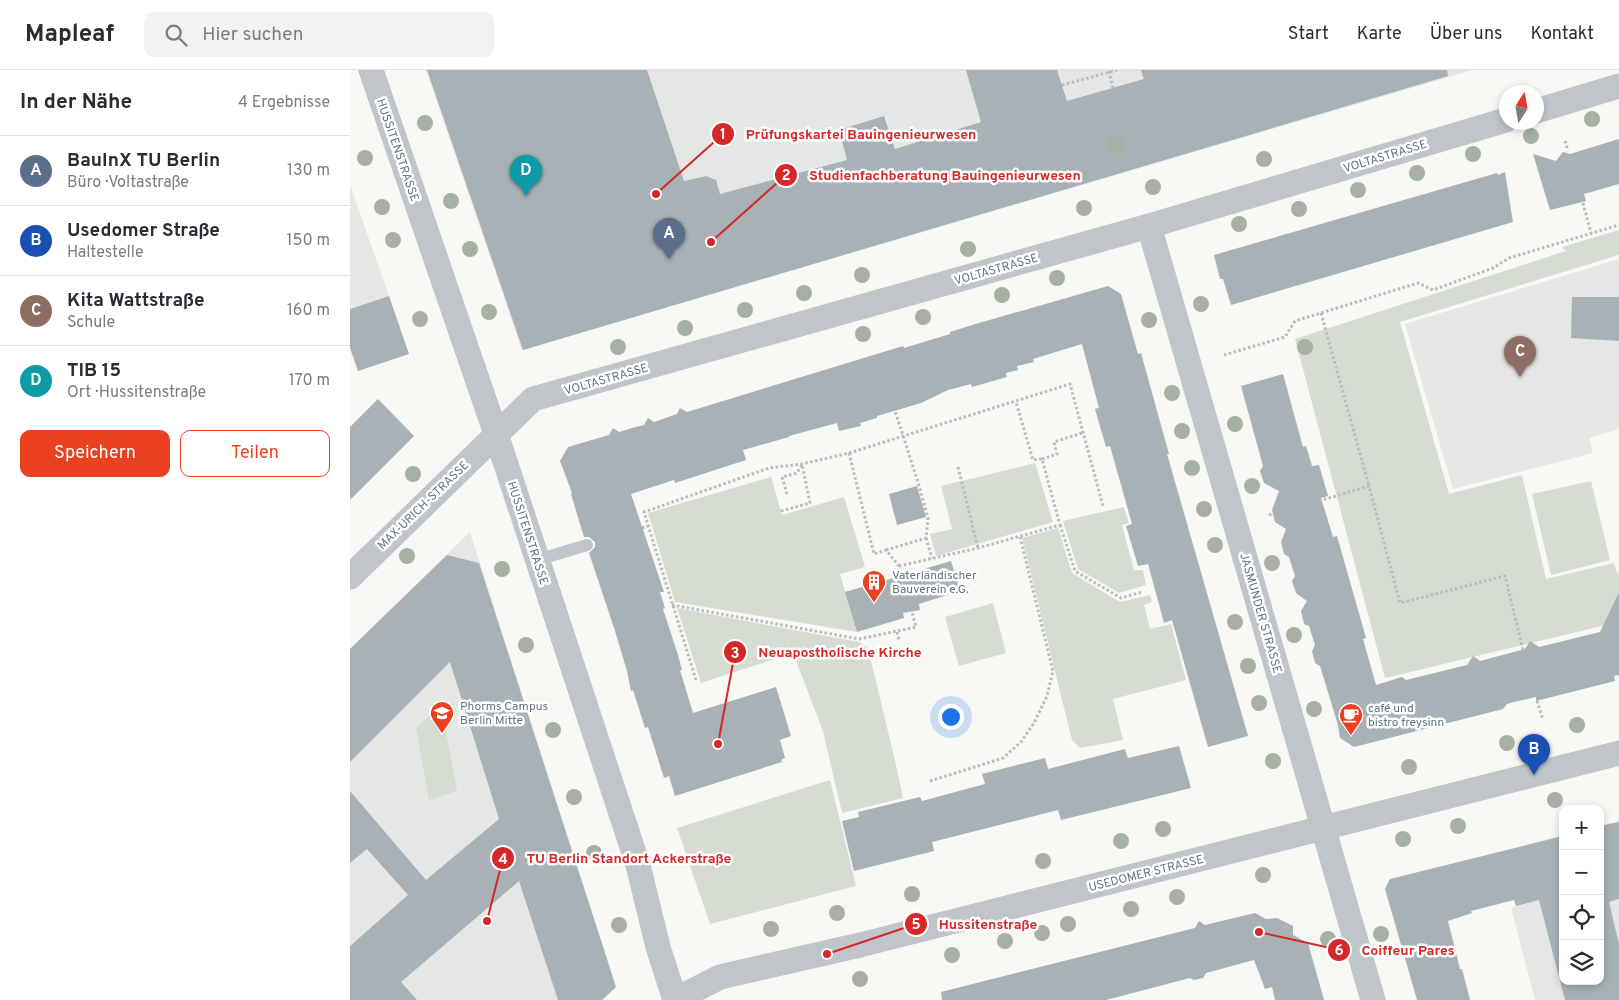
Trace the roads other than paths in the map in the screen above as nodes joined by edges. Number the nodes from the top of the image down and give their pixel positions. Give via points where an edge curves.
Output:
1 (371, 70) edge
2 (1619, 86) edge
3 (1544, 109) edge
4 (1499, 122) edge
5 (1149, 226) junction
6 (496, 434) junction
7 (587, 545) dead end
8 (537, 560) junction
9 (350, 577) edge
10 (1619, 753) edge
11 (1323, 828) junction
12 (675, 1000) edge
13 (1373, 1000) edge

1 - 6 street, HUSSITENSTRASSE
2 - 3 street
4 - 5 street, VOLTASTRASSE
5 - 6 street, VOLTASTRASSE via 533,399
5 - 11 street, JASMUNDER STRASSE
6 - 8 street, HUSSITENSTRASSE
6 - 9 street, MAX-URICH-STRASSE
7 - 8 lane
8 - 12 street, HUSSITENSTRASSE via 638,866 658,948
10 - 11 street, USEDOMER STRASSE
11 - 12 street, USEDOMER STRASSE via 844,950 720,977
11 - 13 street, JASMUNDER STRASSE

